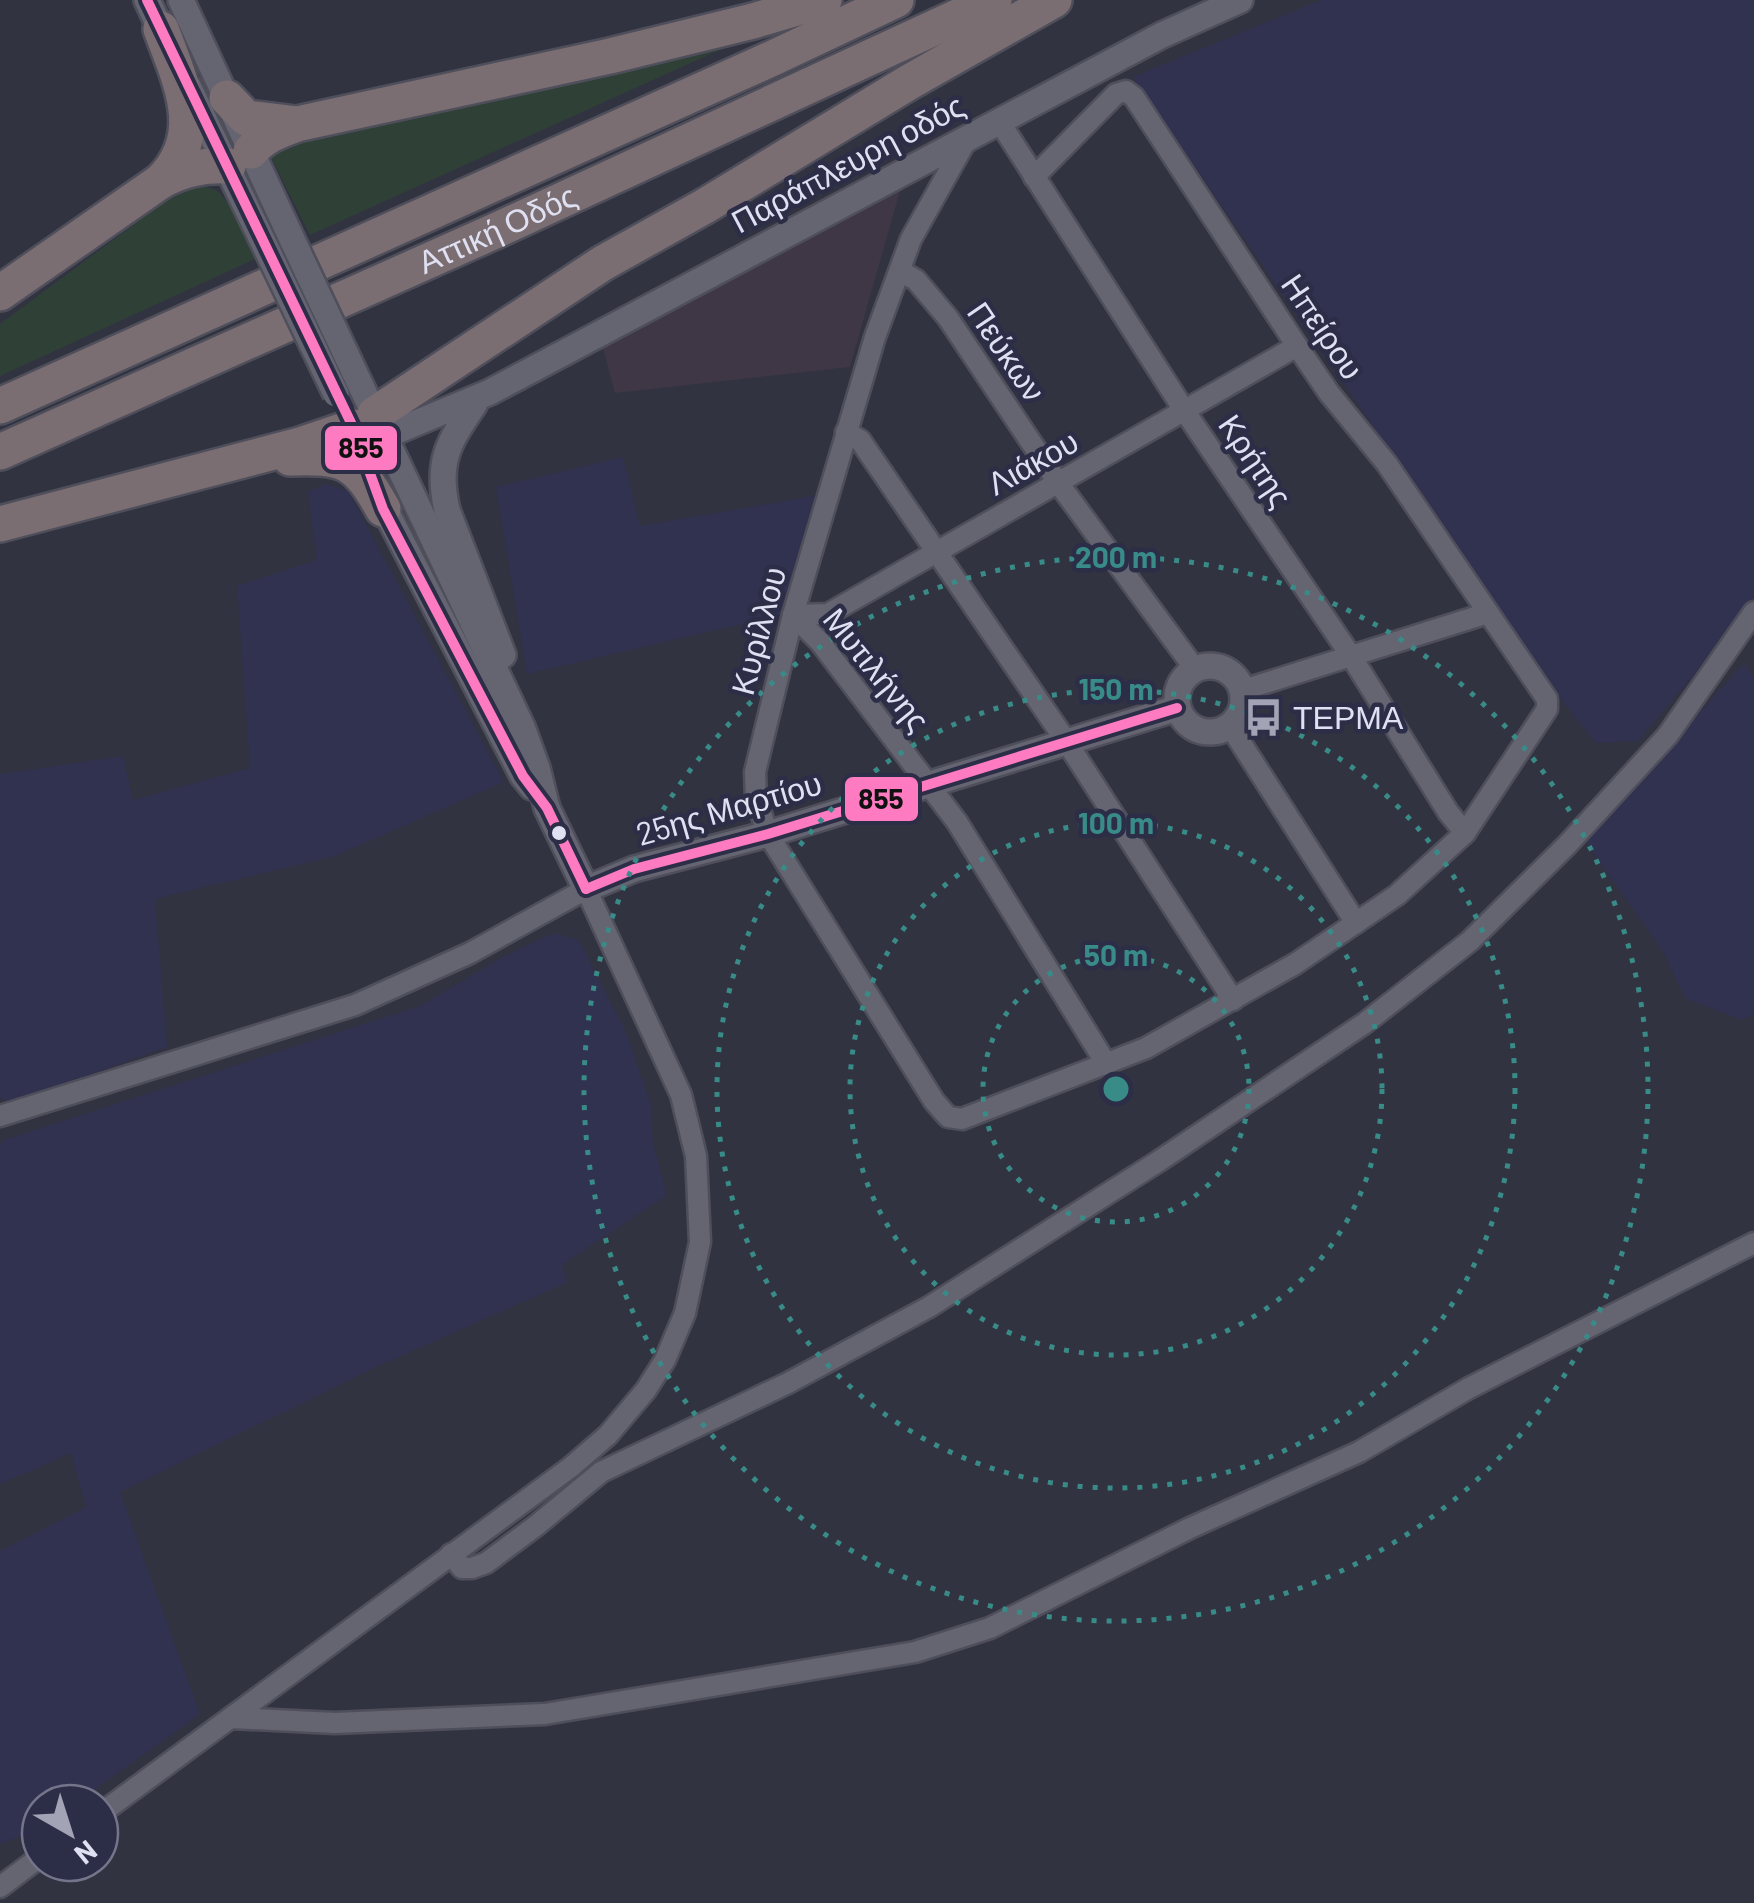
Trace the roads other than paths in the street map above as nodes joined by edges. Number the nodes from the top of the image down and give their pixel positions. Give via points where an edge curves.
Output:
1 (180, 0) edge
2 (824, 0) edge
3 (896, 0) edge
4 (994, 0) edge
5 (1054, 0) edge
6 (1240, 0) edge
7 (154, 15) edge
8 (227, 98) junction
9 (999, 121) junction
10 (297, 124) junction
11 (970, 136) junction
12 (240, 163) junction
13 (1034, 176) junction
14 (161, 181) junction
15 (900, 271) junction
16 (0, 294) edge
17 (1297, 346) junction
18 (482, 398) junction
19 (0, 406) edge
20 (1184, 410) junction
21 (371, 427) junction
22 (846, 432) junction
23 (0, 452) edge
24 (239, 460) junction
25 (1058, 484) junction
26 (383, 509) junction
27 (0, 524) edge
28 (936, 551) junction
29 (1754, 612) edge
30 (1488, 613) junction
31 (793, 615) junction
32 (1351, 656) junction
33 (1195, 669) junction
34 (1243, 690) junction
35 (1177, 708) junction
36 (1230, 726) junction
37 (522, 727) junction
38 (1066, 741) junction
39 (928, 785) junction
40 (547, 808) junction
41 (1465, 833) junction
42 (768, 834) junction
43 (586, 890) junction
44 (1356, 923) junction
45 (1233, 1000) junction
46 (1107, 1065) junction
47 (0, 1116) edge
48 (1754, 1243) edge
49 (451, 1554) junction
50 (231, 1718) junction
51 (120, 1799) edge
52 (20, 1871) edge
53 (0, 1887) edge

1 - 8 street
2 - 10 highway via 610,56
3 - 19 highway, Αττική Οδός
4 - 23 highway, Αττική Οδός
5 - 21 highway via 603,264 417,388
6 - 9 street, Παράπλευρη οδός
7 - 12 street
7 - 14 highway via 180,78 188,130
8 - 10 highway via 246,118
8 - 12 street
9 - 11 street, Παράπλευρη οδός
9 - 13 street, Κρήτης
10 - 12 highway via 272,132
11 - 15 street, Κυρίλλου
11 - 18 street, Παράπλευρη οδός
12 - 14 highway via 190,169
12 - 21 street, bridge via 272,198
12 - 21 street, bridge via 244,202 267,250
13 - 17 street, Ηπείρου via 1126,91
13 - 20 street, Κρήτης
14 - 16 highway
15 - 22 street, Κυρίλλου
15 - 25 street, Πεύκων via 948,318
17 - 20 street, Λιάκου
17 - 30 street, Ηπείρου
18 - 21 street, Παράπλευρη οδός
18 - 37 street via 454,433 442,486
20 - 25 street, Λιάκου
20 - 32 street, Κρήτης
21 - 24 highway
21 - 26 street
21 - 37 street
22 - 28 street via 860,440
22 - 31 street, Κυρίλλου
24 - 26 highway via 342,461 362,475
24 - 27 highway
25 - 28 street, Λιάκου
25 - 33 street, Πεύκων
26 - 40 street
28 - 31 street, Λιάκου via 828,614
28 - 38 street
29 - 49 street via 1668,735 1567,845 1470,941 1365,1023 929,1307 601,1472 486,1563 462,1568
30 - 32 street
30 - 41 street, Ηπείρου via 1548,709
31 - 39 street, Μυτιλήνης
31 - 42 street, Κυρίλλου via 755,772
32 - 34 street
32 - 41 street, Κρήτης
33 - 34 street via 1224,668
33 - 35 street via 1183,678
34 - 36 street via 1244,704
35 - 36 street via 1199,731
35 - 38 street, 25ης Μαρτίου
36 - 44 street
37 - 40 street
38 - 39 street, 25ης Μαρτίου
38 - 45 street
39 - 42 street, 25ης Μαρτίου
39 - 46 street, Μυτιλήνης
40 - 43 street
41 - 44 street
42 - 43 street, 25ης Μαρτίου via 634,869
42 - 46 street, Κυρίλλου via 948,1117 962,1119
43 - 47 street via 456,960 355,1004
43 - 49 street via 682,1094 696,1156 700,1242 685,1313 646,1390 571,1467
44 - 45 street
45 - 46 street
48 - 50 street via 1469,1388 1359,1452 990,1628 915,1652 545,1714 336,1724
49 - 50 street
50 - 51 street
52 - 53 street

